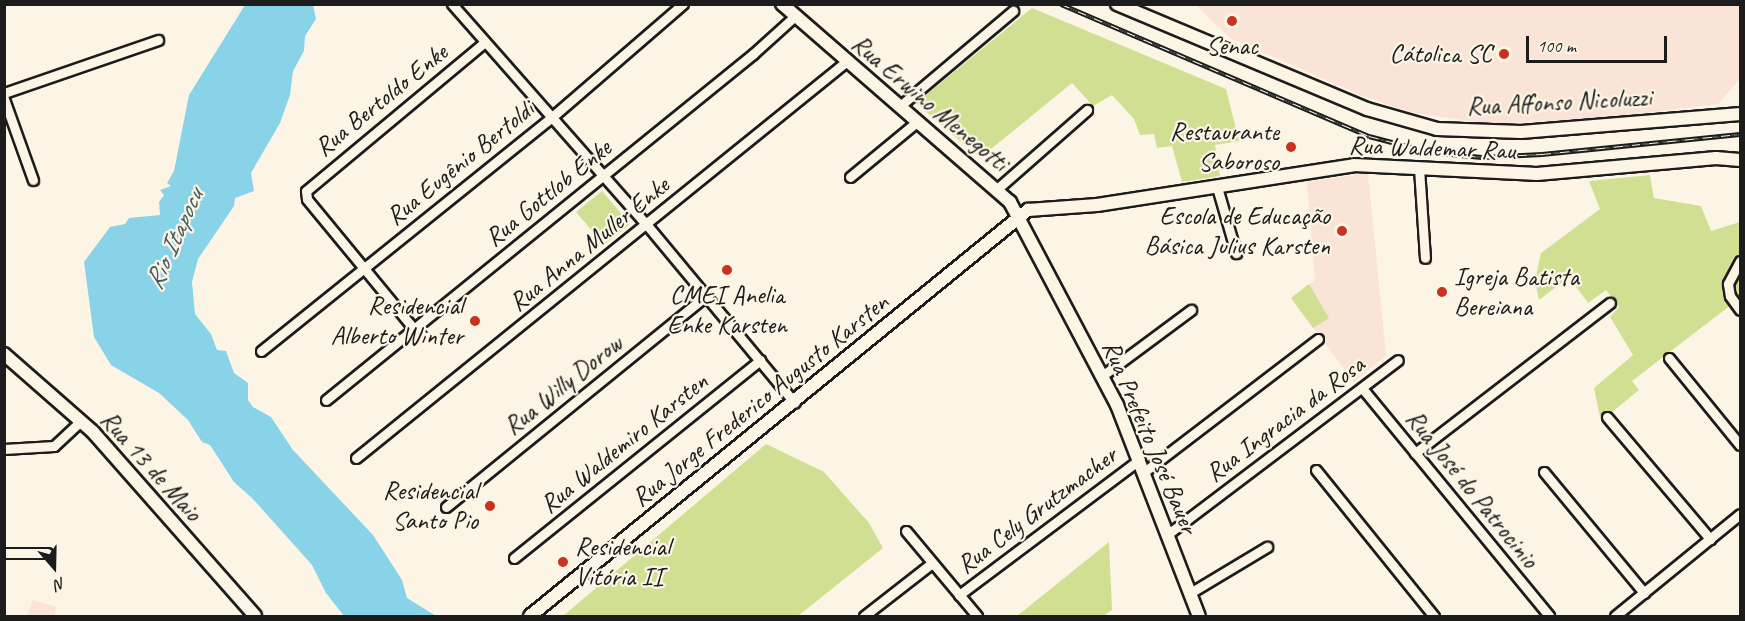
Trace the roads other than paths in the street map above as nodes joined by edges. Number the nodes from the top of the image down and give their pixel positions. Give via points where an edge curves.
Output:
1 (452, 4) edge
2 (683, 4) edge
3 (782, 4) edge
4 (1117, 4) edge
5 (1013, 11) dead end
6 (795, 16) junction
7 (158, 40) dead end
8 (485, 42) junction
9 (847, 61) junction
10 (4, 93) edge
11 (4, 99) edge
12 (900, 106) junction
13 (1087, 111) dead end
14 (1740, 114) edge
15 (552, 117) junction
16 (918, 121) junction
17 (1740, 160) edge
18 (1419, 168) junction
19 (604, 176) junction
20 (850, 177) dead end
21 (33, 180) dead end
22 (1217, 187) junction
23 (997, 189) junction
24 (1017, 216) junction
25 (646, 225) junction
26 (1236, 253) dead end
27 (1425, 258) dead end
28 (1740, 261) edge
29 (363, 269) junction
30 (706, 296) junction
31 (1610, 303) dead end
32 (1191, 310) dead end
33 (1740, 310) edge
34 (414, 329) junction
35 (1318, 339) dead end
36 (261, 351) dead end
37 (4, 354) edge
38 (1669, 357) dead end
39 (760, 360) junction
40 (1398, 360) dead end
41 (1102, 376) junction
42 (1362, 388) junction
43 (326, 400) dead end
44 (795, 403) junction
45 (1607, 417) dead end
46 (81, 421) junction
47 (1740, 445) edge
48 (4, 449) edge
49 (1415, 453) junction
50 (356, 458) dead end
51 (1140, 459) junction
52 (1316, 470) dead end
53 (1144, 472) junction
54 (1544, 472) dead end
55 (446, 507) dead end
56 (1740, 514) edge
57 (906, 531) dead end
58 (1168, 534) junction
59 (1710, 539) junction
60 (1267, 547) dead end
61 (4, 553) edge
62 (47, 553) dead end
63 (514, 558) dead end
64 (933, 563) junction
65 (1190, 593) junction
66 (1644, 593) junction
67 (959, 595) junction
68 (255, 616) edge
69 (530, 616) edge
70 (864, 616) edge
71 (977, 616) edge
72 (1198, 616) edge
73 (1434, 616) edge
74 (1549, 616) edge
75 (1616, 616) edge

1 - 8 street
2 - 15 street, Rua Eugênio Bertoldi
3 - 6 street, Rua Erwino Menegotti
4 - 14 street, Rua Affonso Nicoluzzi via 1367,109 1437,129 1521,132
5 - 12 street
6 - 9 street, Rua Erwino Menegotti
6 - 19 street, Rua Gottlob Enke
7 - 10 street
8 - 15 street
8 - 29 street, Rua Bertoldo Enke via 306,192 307,199
9 - 12 street, Rua Erwino Menegotti
9 - 25 street, Rua Anna Muller Enke
11 - 21 street
12 - 16 street, Rua Erwino Menegotti
13 - 23 street
15 - 19 street
15 - 29 street, Rua Eugênio Bertoldi
16 - 20 street
16 - 23 street, Rua Erwino Menegotti
17 - 18 street, Rua Waldemar Rau via 1716,158 1537,174
18 - 22 street, Rua Waldemar Rau via 1354,165
18 - 27 street
19 - 25 street
19 - 34 street, Rua Gottlob Enke
22 - 24 street, Rua Waldemar Rau via 1097,205 1028,210
22 - 26 street
23 - 24 street, Rua Erwino Menegotti
24 - 41 street, Rua Prefeito José Bauer
24 - 44 street, Rua Jorge Frederico Augusto Karsten
25 - 30 street
25 - 50 street, Rua Anna Muller Enke
28 - 33 street via 1728,284 1730,296
29 - 34 street
29 - 36 street, Rua Eugênio Bertoldi
30 - 39 street
30 - 55 street, Rua Willy Dorow
31 - 49 street
32 - 41 street
34 - 43 street, Rua Gottlob Enke
35 - 53 street
37 - 46 street, Rua 13 de Maio
38 - 47 street
39 - 44 street
39 - 63 street, Rua Waldemiro Karsten
40 - 42 street, Rua Ingracia da Rosa
41 - 51 street, Rua Prefeito José Bauer
42 - 49 street, Rua José do Patrocinio
42 - 58 street, Rua Ingracia da Rosa
44 - 69 street, Rua Jorge Frederico Augusto Karsten
45 - 59 street
46 - 48 street via 54,446
46 - 68 street, Rua 13 de Maio
49 - 74 street, Rua José do Patrocinio
51 - 53 street, Rua Prefeito José Bauer
51 - 67 street, Rua Cely Grutzmacher
52 - 73 street
53 - 58 street, Rua Prefeito José Bauer
54 - 66 street
56 - 59 street
57 - 64 street
58 - 65 street, Rua Prefeito José Bauer
59 - 66 street
60 - 65 street
61 - 62 street
64 - 67 street
64 - 70 street
65 - 72 street, Rua Prefeito José Bauer
66 - 75 street
67 - 71 street

